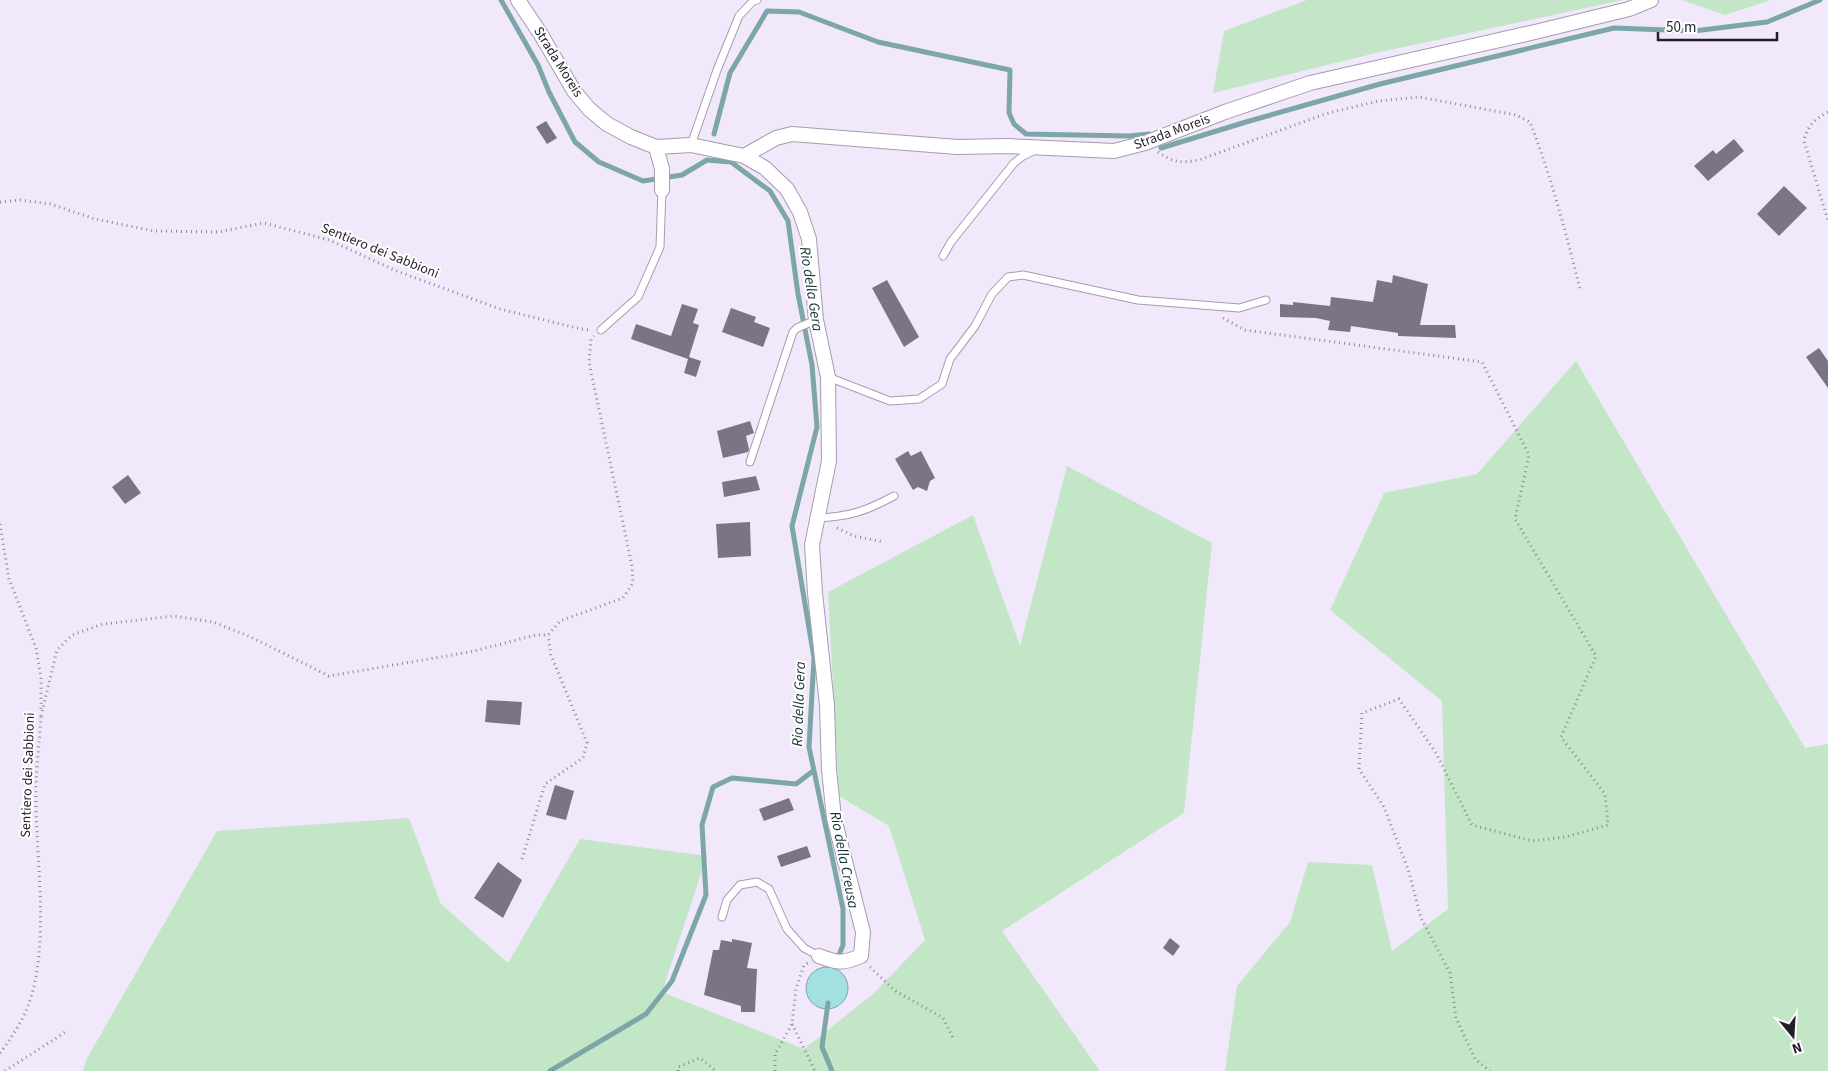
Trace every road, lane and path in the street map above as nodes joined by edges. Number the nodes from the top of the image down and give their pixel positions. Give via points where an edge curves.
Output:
1 (518, 0) edge
2 (756, 0) edge
3 (1651, 0) edge
4 (1828, 112) edge
5 (1145, 144) junction
6 (691, 145) junction
7 (656, 147) junction
8 (1038, 148) junction
9 (744, 156) junction
10 (662, 190) joint
11 (0, 202) edge
12 (1828, 221) edge
13 (943, 256) dead end
14 (1580, 289) dead end
15 (1266, 300) dead end
16 (1222, 318) dead end
17 (811, 322) junction
18 (601, 330) junction
19 (828, 377) junction
20 (750, 462) dead end
21 (894, 496) dead end
22 (816, 518) junction
23 (0, 524) edge
24 (884, 542) dead end
25 (548, 635) junction
26 (41, 716) junction
27 (522, 859) dead end
28 (722, 917) dead end
29 (819, 956) junction
30 (861, 956) junction
31 (792, 1024) junction
32 (67, 1031) dead end
33 (954, 1040) dead end
34 (0, 1053) edge
35 (5, 1071) edge
36 (678, 1071) edge
37 (716, 1071) edge
38 (775, 1071) edge
39 (815, 1071) edge
40 (1490, 1071) edge

1 - 7 street, Strada Moreis via 574,91 589,109 607,124
2 - 6 lane via 739,16
3 - 5 street, Strada Moreis via 1628,9 1535,32 1310,82
4 - 12 path via 1810,125 1804,141
5 - 8 street, Strada Moreis via 1114,151
5 - 14 path via 1169,160 1181,163 1199,160 1325,114 1378,100 1402,98 1419,97 1516,114 1530,122 1537,141
6 - 7 street
6 - 9 street
7 - 10 street via 662,170
8 - 9 street, Strada Moreis via 957,147 792,134 776,138
8 - 13 lane via 1014,163
9 - 17 street via 765,168 786,189 800,212 809,239
10 - 18 lane via 660,247 638,297
11 - 18 path, Sentiero dei Sabbioni via 20,200 50,204 95,219 154,231 218,232 264,223 329,240 394,270 500,309 581,329
15 - 19 lane via 1238,308 1147,301 1023,275 1008,277 992,294 975,326 950,359 942,384 919,399 890,401
16 - 40 path via 1245,330 1482,362 1529,455 1515,519 1596,656 1561,737 1605,794 1608,825 1565,838 1532,841 1472,825 1436,753 1399,699 1362,713 1361,722 1359,769 1384,807 1408,869 1421,918 1450,973 1456,1018 1475,1059
17 - 19 street
17 - 20 lane via 793,332
18 - 25 path via 591,339 589,362 633,583 623,598 560,621
19 - 22 street via 829,461
21 - 22 lane via 843,517
22 - 24 path via 854,536
22 - 30 street via 812,545 827,705 829,770 834,818 863,932
23 - 26 path, Sentiero dei Sabbioni via 10,579 36,648 41,678
25 - 26 path via 329,676 213,622 174,616 103,624 72,636 56,650
25 - 27 path via 551,655 587,743 583,758 545,784
26 - 34 path, Sentiero dei Sabbioni via 36,791 40,934 34,981 26,1010
28 - 29 lane via 727,900 740,885 757,882 769,889 787,929 804,948
29 - 30 street via 837,962
29 - 31 path via 804,965 796,989
30 - 33 path via 894,990 943,1018
31 - 38 path via 775,1054
31 - 39 path
32 - 35 path
36 - 37 path via 678,1067 700,1058

